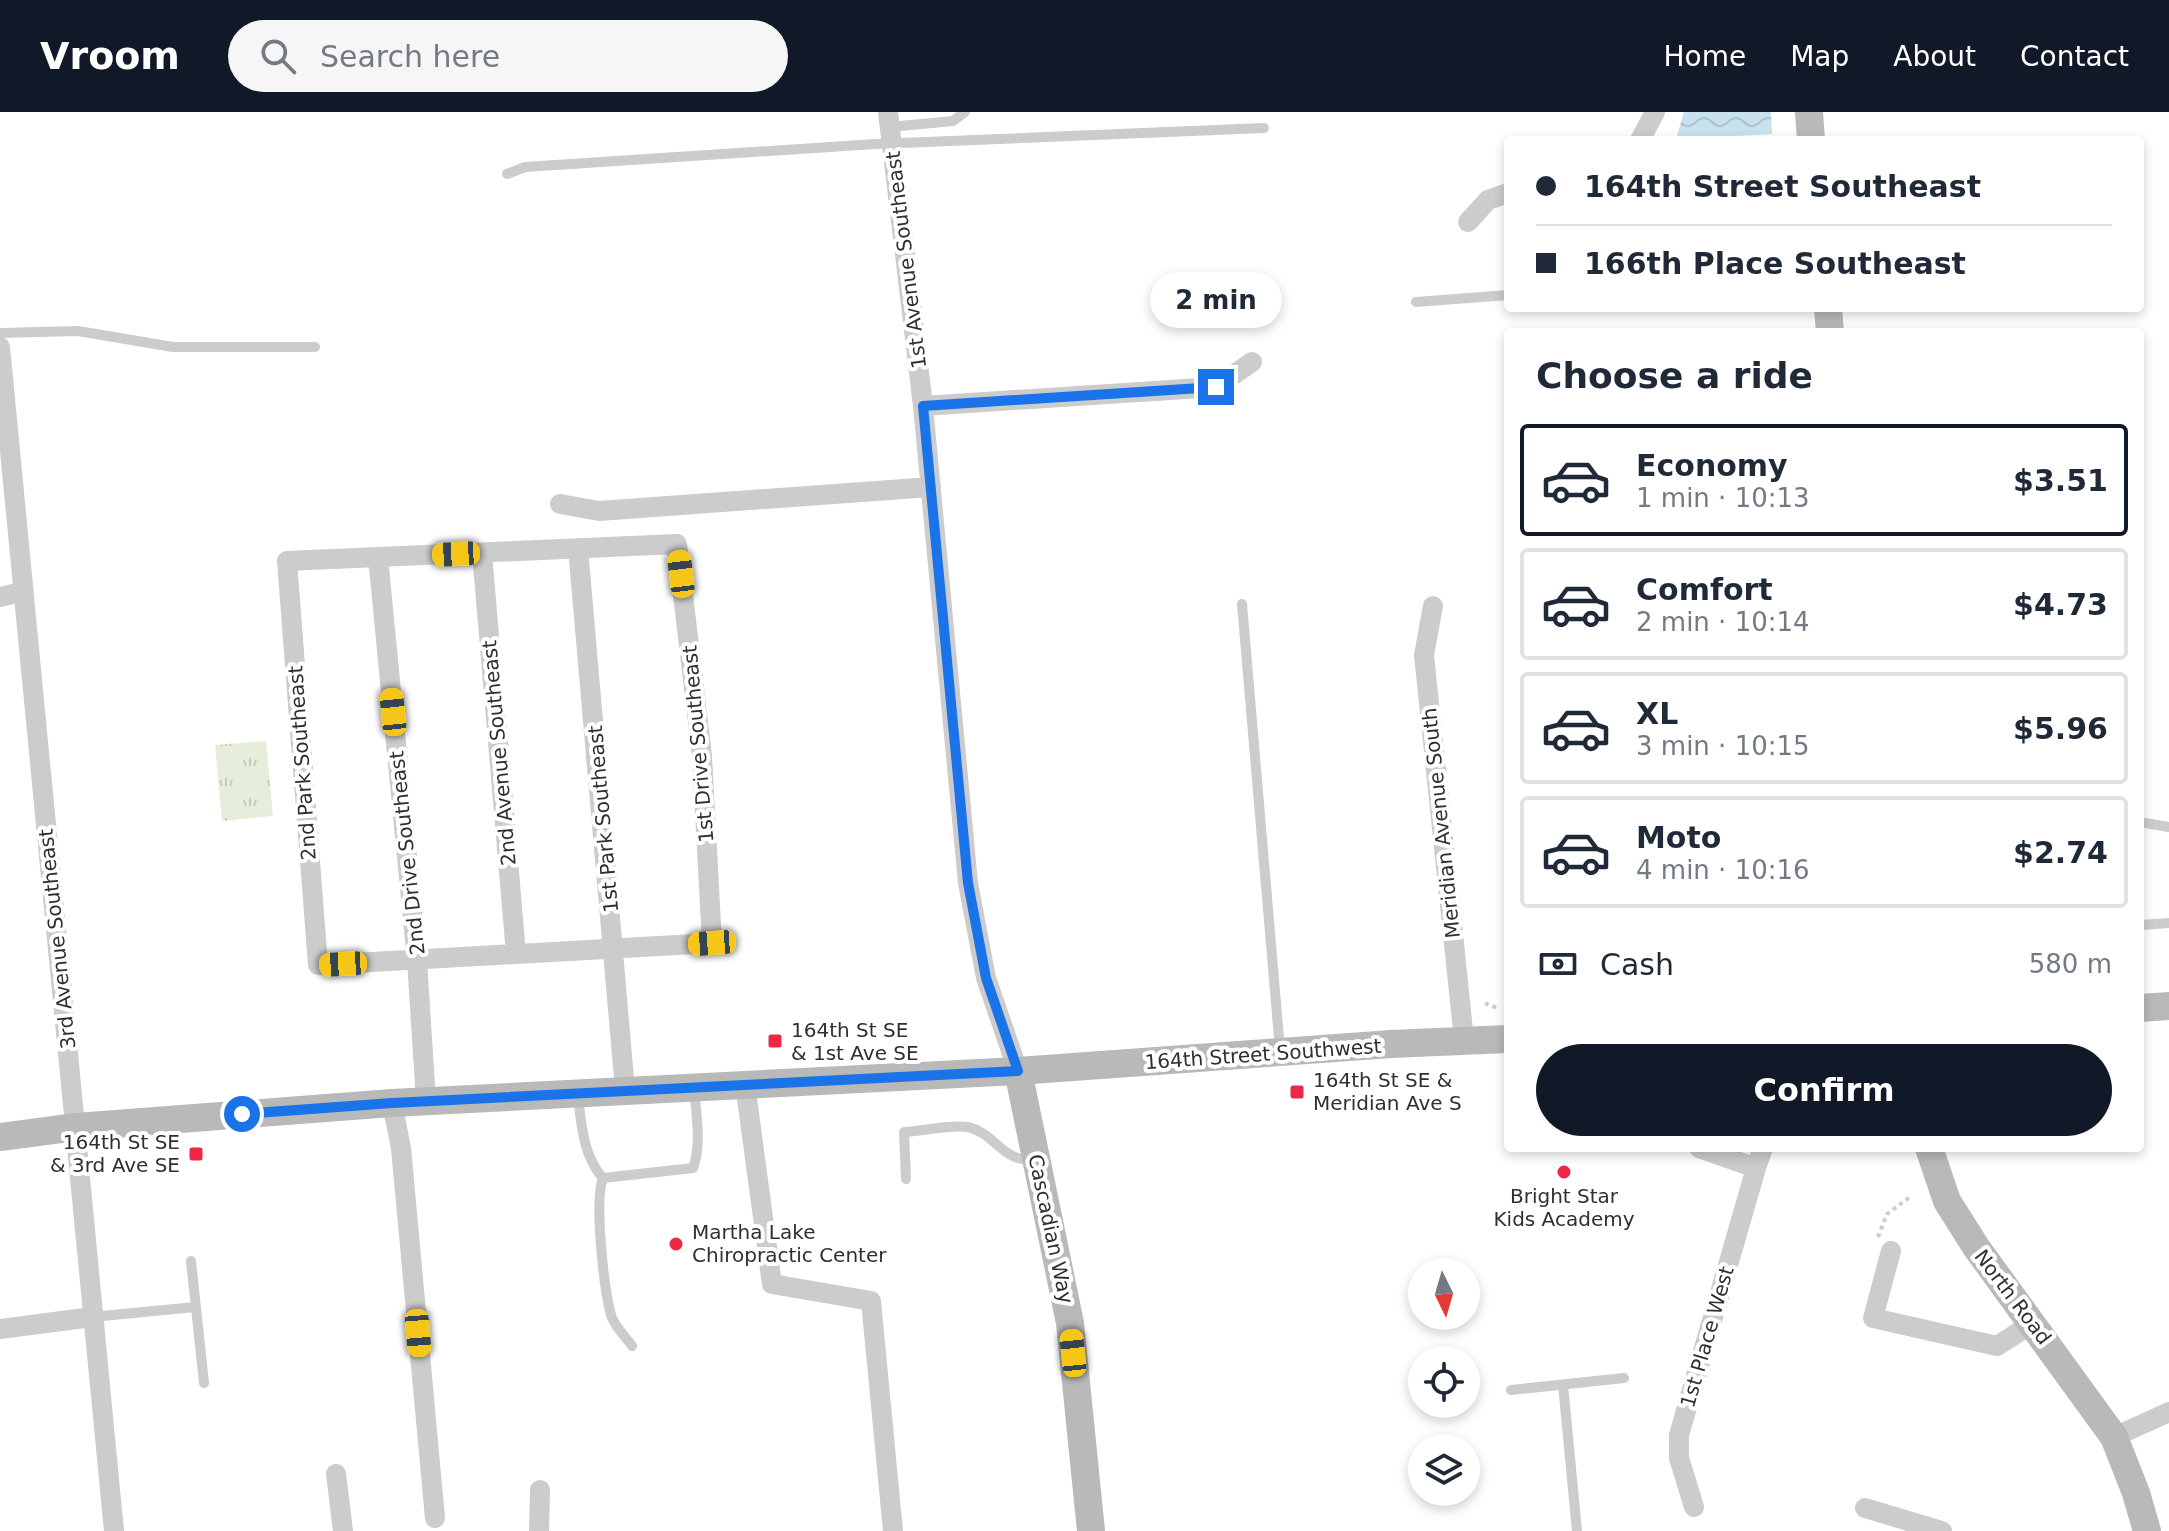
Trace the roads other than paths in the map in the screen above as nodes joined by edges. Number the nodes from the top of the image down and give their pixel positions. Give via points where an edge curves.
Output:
1 (965, 112) edge
2 (1655, 112) edge
3 (1809, 112) edge
4 (890, 128) edge
5 (1264, 128) dead end
6 (1642, 136) edge
7 (1811, 136) edge
8 (507, 174) dead end
9 (1504, 194) edge
10 (1468, 222) dead end
11 (1504, 295) edge
12 (1416, 302) dead end
13 (0, 333) edge
14 (0, 347) edge
15 (315, 347) dead end
16 (1252, 362) dead end
17 (923, 406) junction
18 (931, 487) junction
19 (560, 504) dead end
20 (578, 548) junction
21 (482, 553) junction
22 (378, 557) junction
23 (22, 592) junction
24 (0, 597) edge
25 (1242, 604) dead end
26 (1433, 606) dead end
27 (2144, 823) edge
28 (2169, 827) edge
29 (2169, 923) edge
30 (2144, 925) edge
31 (615, 950) junction
32 (516, 954) junction
33 (417, 960) junction
34 (2169, 1006) edge
35 (2144, 1008) edge
36 (1504, 1039) edge
37 (1464, 1040) junction
38 (1280, 1052) junction
39 (1018, 1071) junction
40 (745, 1084) junction
41 (694, 1087) junction
42 (625, 1090) junction
43 (578, 1093) junction
44 (426, 1101) junction
45 (392, 1103) junction
46 (76, 1127) junction
47 (0, 1137) edge
48 (1710, 1152) edge
49 (1762, 1152) edge
50 (1930, 1152) edge
51 (1036, 1159) junction
52 (1756, 1168) junction
53 (603, 1178) junction
54 (906, 1179) dead end
55 (1884, 1244) road end
56 (191, 1261) dead end
57 (195, 1307) junction
58 (92, 1317) junction
59 (2033, 1323) junction
60 (0, 1329) edge
61 (632, 1346) dead end
62 (1624, 1378) dead end
63 (204, 1383) dead end
64 (1563, 1385) junction
65 (1511, 1390) dead end
66 (2169, 1412) edge
67 (2114, 1437) junction
68 (336, 1474) dead end
69 (540, 1490) dead end
70 (1694, 1507) dead end
71 (1865, 1508) dead end
72 (435, 1518) dead end
73 (114, 1531) edge
74 (343, 1531) edge
75 (539, 1531) edge
76 (893, 1531) edge
77 (1091, 1531) edge
78 (1577, 1531) edge
79 (1942, 1531) edge
80 (2147, 1531) edge

1 - 4 lane via 953,121
2 - 6 street
3 - 7 main road
4 - 5 lane
4 - 8 lane via 876,144 525,167
4 - 17 street, 1st Avenue Southeast
9 - 10 street via 1488,200
11 - 12 lane
13 - 15 lane via 78,331 173,347
14 - 23 street, 3rd Avenue Southeast
16 - 17 street via 1216,387
17 - 18 street, 1st Avenue Southeast
18 - 19 street via 599,511
18 - 39 street, 1st Avenue Southeast via 968,883 986,978
20 - 21 street
20 - 31 street, 1st Park Southeast
20 - 31 street, 1st Drive Southeast via 677,544 702,756 712,943
21 - 22 street
21 - 32 street, 2nd Avenue Southeast
22 - 33 street, 2nd Drive Southeast
22 - 33 street, 2nd Park Southeast via 287,561 318,965
23 - 24 street
23 - 46 street, 3rd Avenue Southeast
25 - 38 lane
26 - 37 street, Meridian Avenue South via 1424,655
27 - 28 lane
29 - 30 lane
31 - 32 street
31 - 42 street, 1st Park Southeast
32 - 33 street
33 - 44 street, 2nd Drive Southeast
34 - 35 main road
36 - 37 main road, 164th Street Southwest
37 - 38 main road, 164th Street Southwest
38 - 39 main road, 164th Street Southwest
39 - 40 main road, 164th Street Southwest
39 - 51 main road, Cascadian Way
40 - 41 main road, 164th Street Southwest
40 - 76 street via 772,1284 871,1301
41 - 42 main road, 164th Street Southwest
41 - 53 lane via 693,1168
42 - 43 main road, 164th Street Southwest
43 - 44 main road, 164th Street Southwest
43 - 53 lane via 583,1136
44 - 45 main road, 164th Street Southwest
45 - 46 main road, 164th Street Southwest
45 - 72 street via 401,1148
46 - 47 main road, 164th Street Southwest
46 - 58 street, 3rd Avenue Southeast
48 - 52 street
49 - 52 street, 1st Place West
50 - 59 main road, North Road via 1947,1201
51 - 54 lane via 1006,1154 967,1127 904,1132
51 - 77 main road, Cascadian Way via 1070,1323
52 - 70 street, 1st Place West via 1679,1435 1679,1458
53 - 61 lane via 598,1211 612,1318
55 - 59 street via 1873,1318 1997,1346
56 - 57 lane
57 - 58 lane
57 - 63 lane
58 - 60 street
58 - 73 street, 3rd Avenue Southeast
59 - 67 main road, North Road
62 - 64 lane
64 - 65 lane
64 - 78 lane
66 - 67 street
67 - 80 main road, North Road
68 - 74 street
69 - 75 street
71 - 79 street

